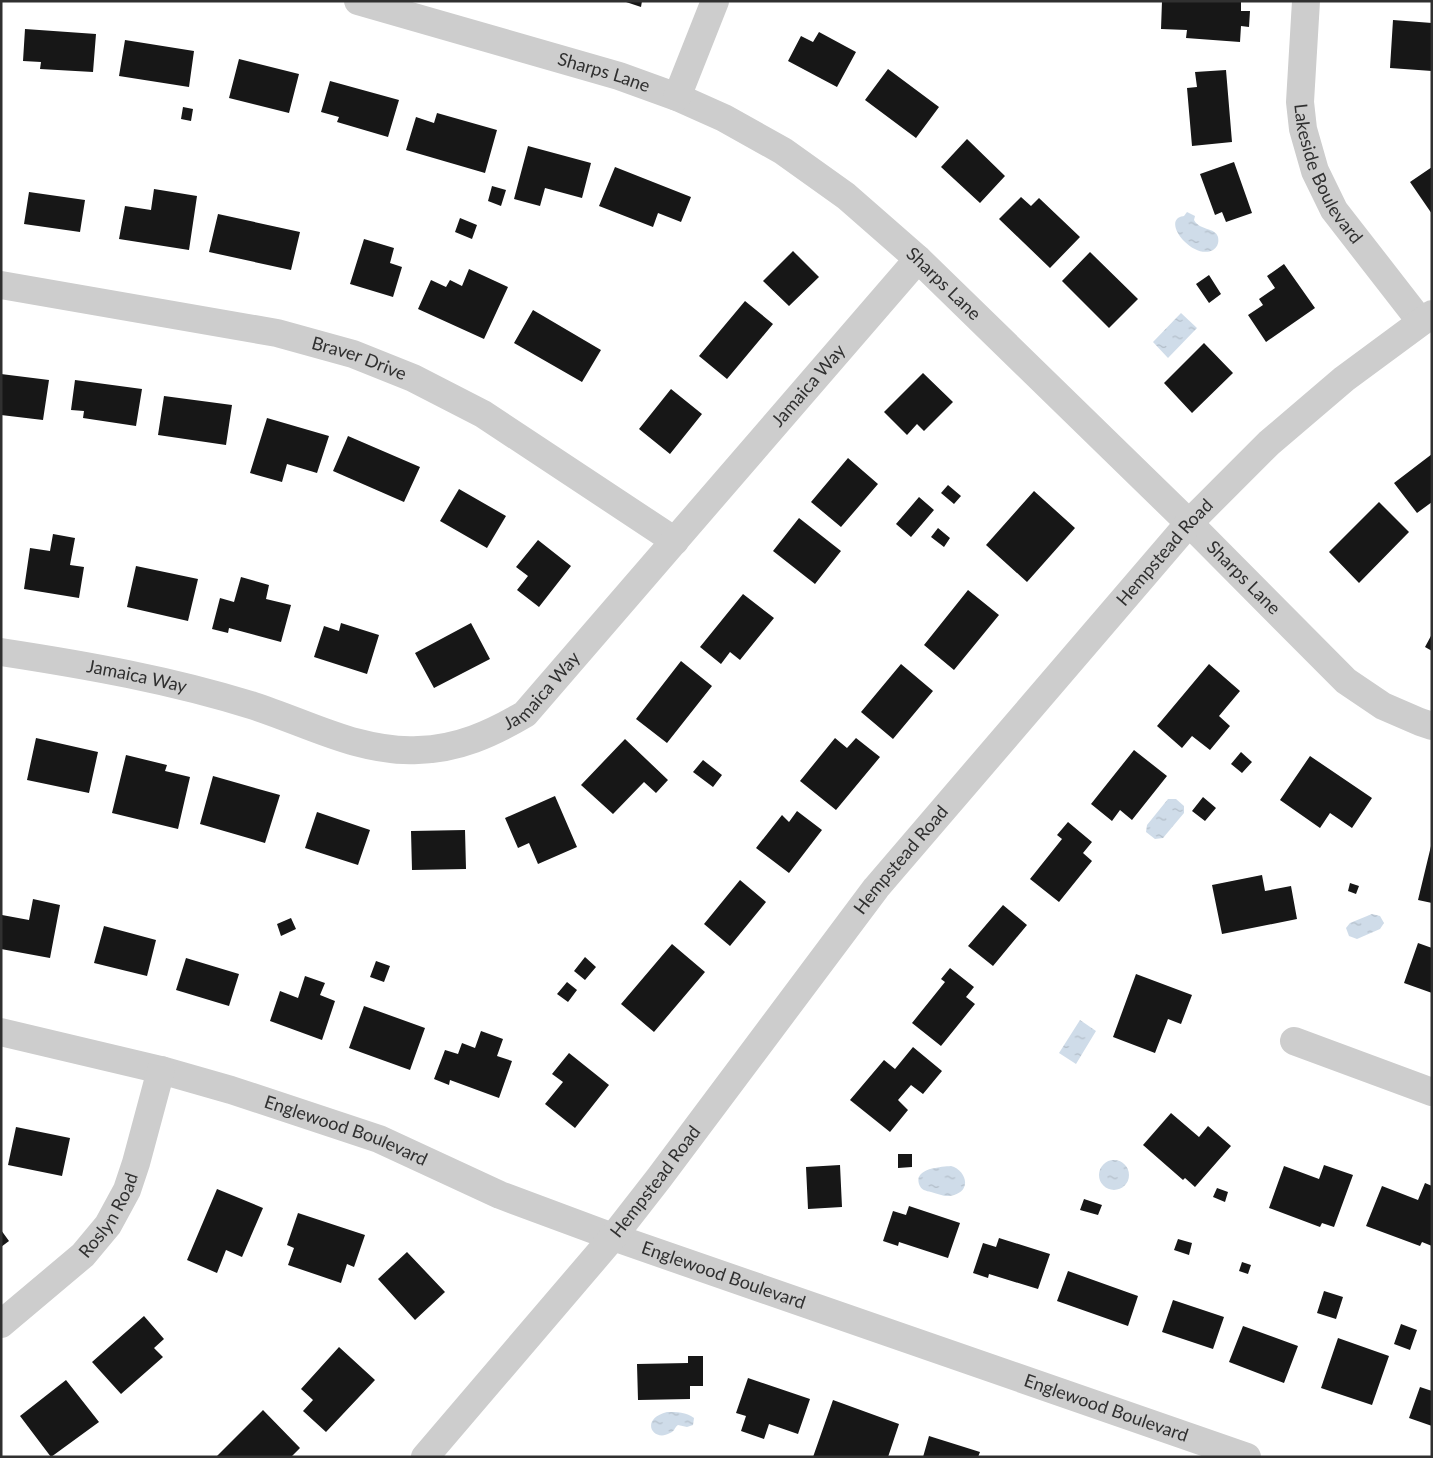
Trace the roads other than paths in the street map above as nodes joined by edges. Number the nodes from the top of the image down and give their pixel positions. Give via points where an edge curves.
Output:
1 (358, 1) edge
2 (715, 1) edge
3 (1306, 1) edge
4 (677, 97) junction
5 (918, 259) junction
6 (1, 285) edge
7 (1426, 318) edge
8 (1189, 522) junction
9 (675, 541) junction
10 (1, 652) edge
11 (1432, 726) edge
12 (1, 1032) edge
13 (1294, 1041) dead end
14 (161, 1070) junction
15 (1432, 1092) edge
16 (613, 1237) junction
17 (1, 1324) edge
18 (425, 1457) edge
19 (1247, 1457) edge

1 - 4 street, Sharps Lane via 619,76
2 - 4 street
3 - 7 street, Lakeside Boulevard via 1300,102 1303,129 1315,171 1334,210
4 - 5 street, Sharps Lane via 724,118 783,151 846,196
5 - 8 street, Sharps Lane
5 - 9 street, Jamaica Way
6 - 9 street, Braver Drive via 278,333 353,354 414,378 483,414
7 - 8 street, Hempstead Road via 1344,379 1268,444
8 - 11 street, Sharps Lane via 1346,681 1383,706
8 - 16 street, Hempstead Road via 876,888
9 - 10 street, Jamaica Way via 525,714 495,732 459,745 418,750 384,749 347,740 254,706 167,682
12 - 14 street, Englewood Boulevard
13 - 15 street
14 - 16 street, Englewood Boulevard via 379,1139 500,1194
14 - 17 street, Roslyn Road via 127,1190 108,1224 83,1255
16 - 18 street, Hempstead Road
16 - 19 street, Englewood Boulevard

